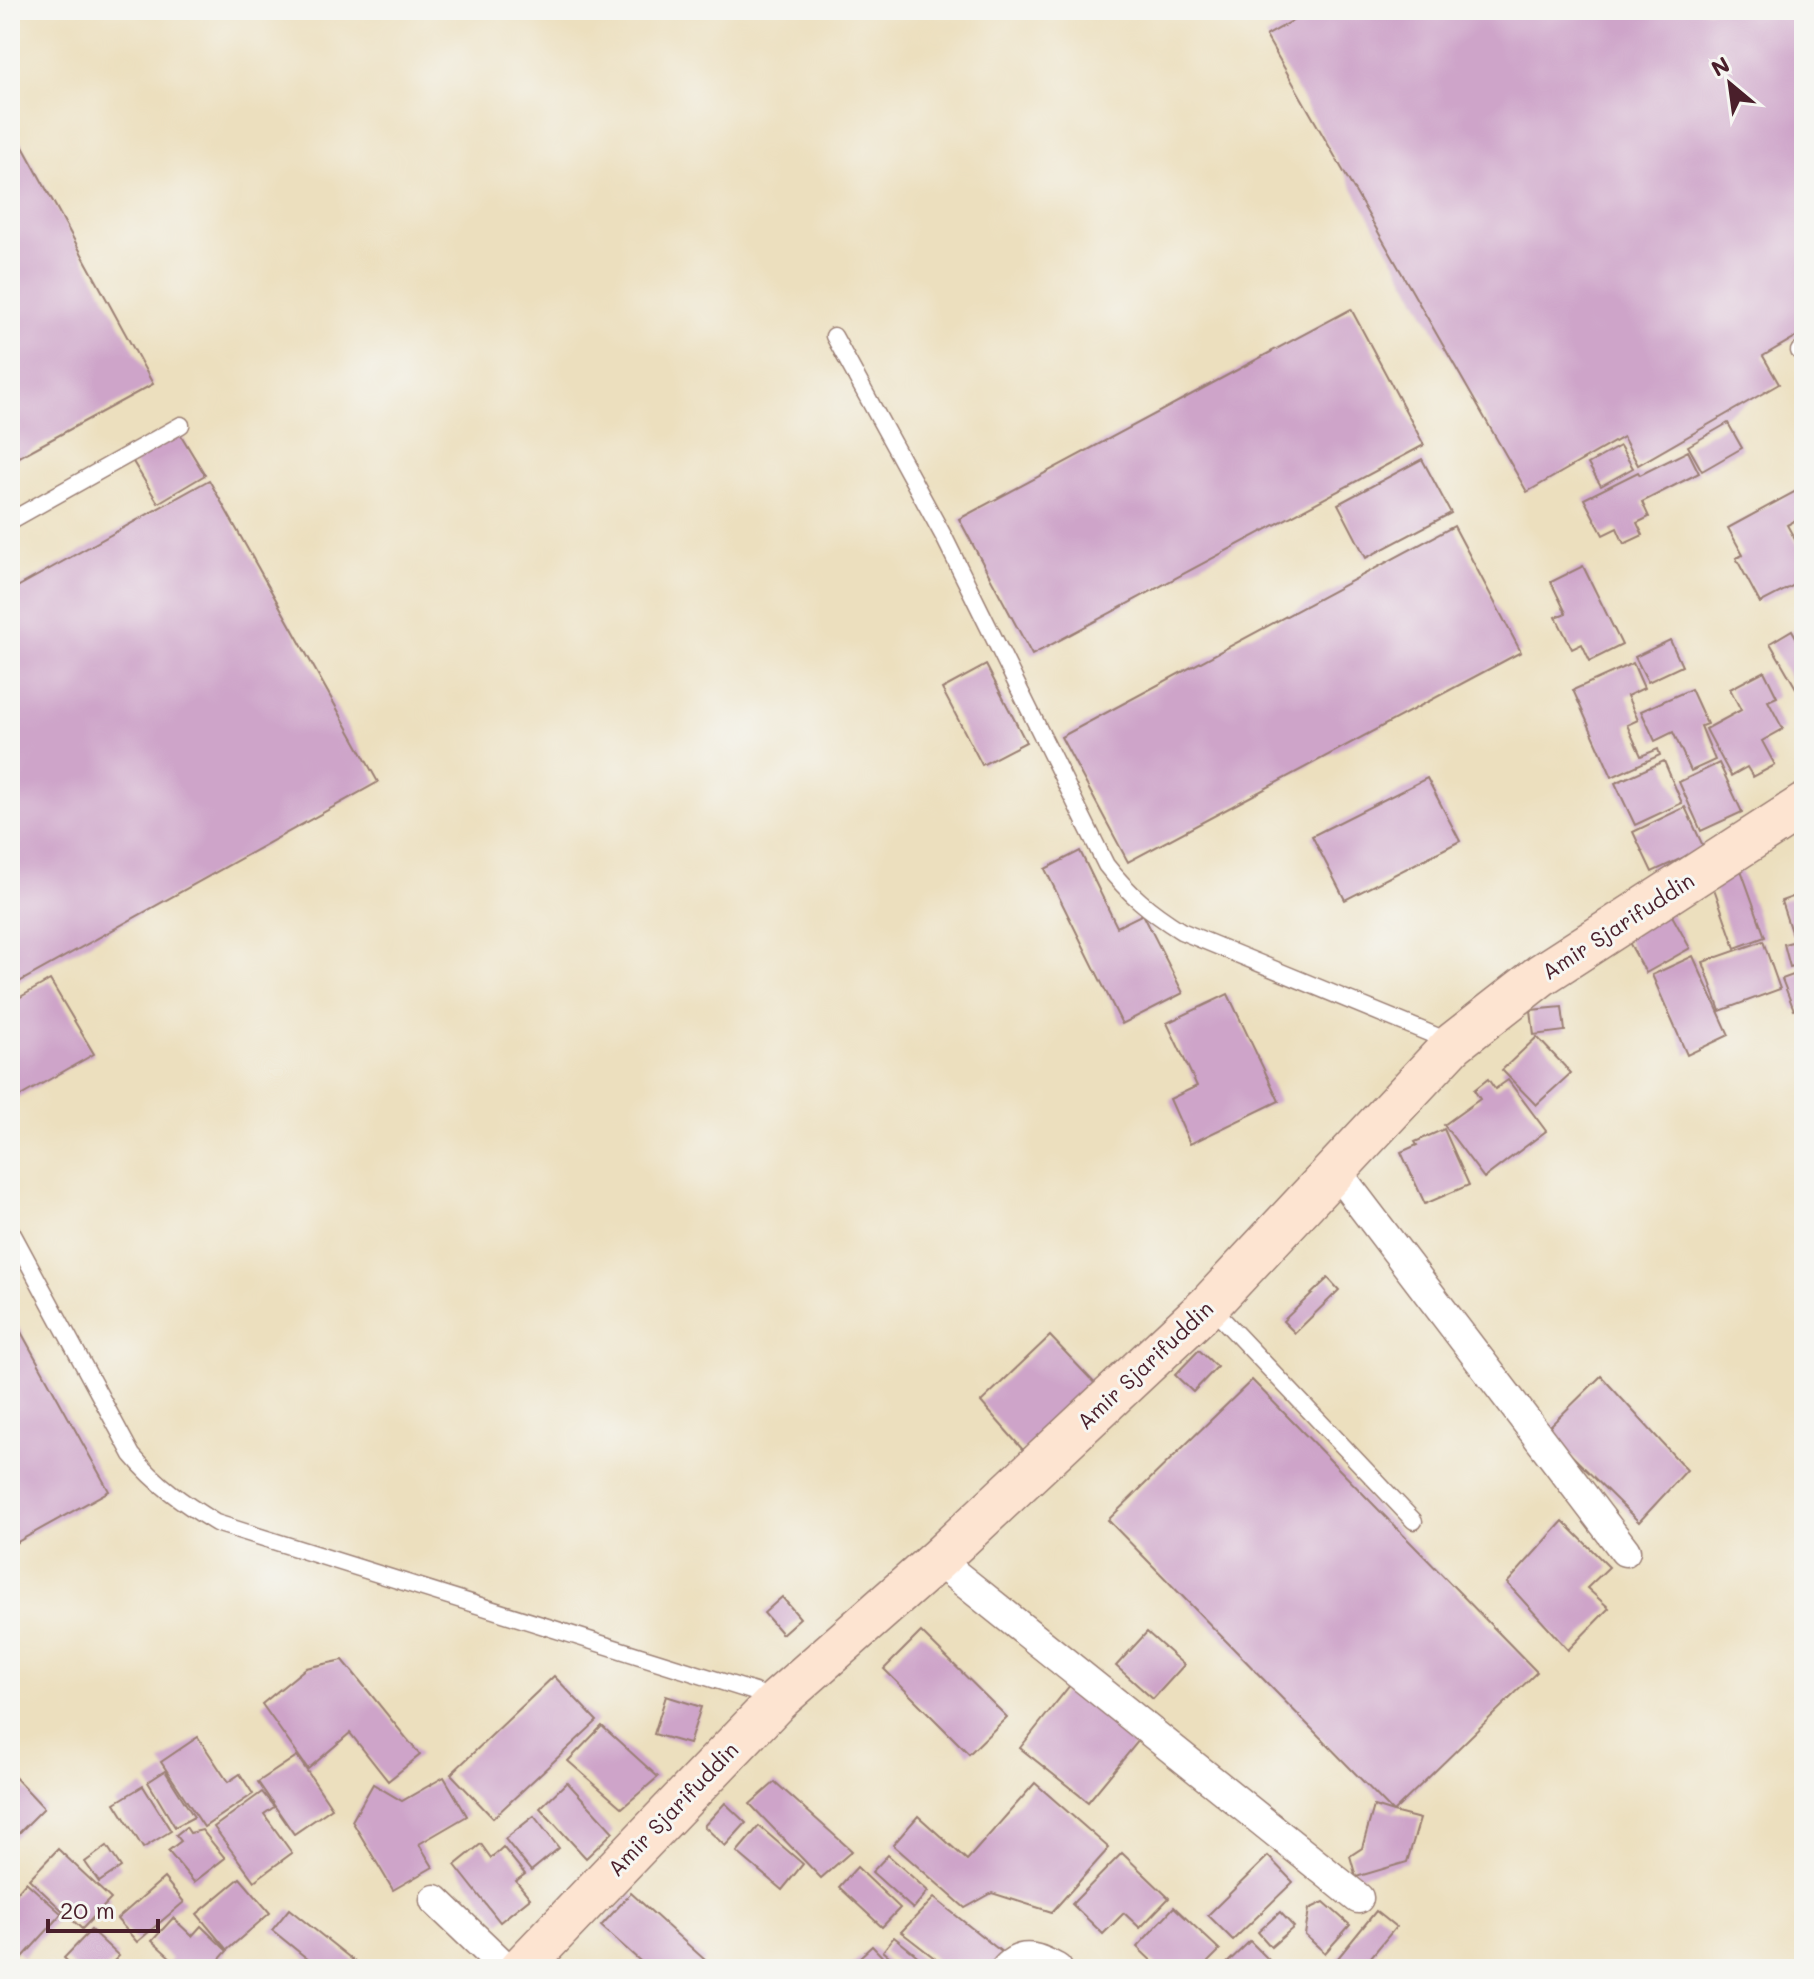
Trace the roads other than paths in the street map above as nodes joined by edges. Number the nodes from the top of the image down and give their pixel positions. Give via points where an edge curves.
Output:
1 (834, 336) dead end
2 (181, 425) dead end
3 (10, 521) edge
4 (1804, 805) edge
5 (1454, 1043) junction
6 (1335, 1170) junction
7 (10, 1229) edge
8 (1209, 1305) junction
9 (1414, 1521) dead end
10 (1625, 1551) dead end
11 (937, 1560) junction
12 (778, 1700) junction
13 (1358, 1898) dead end
14 (435, 1900) dead end
15 (507, 1969) edge
16 (520, 1969) edge
17 (1006, 1969) edge
18 (1057, 1969) edge

1 - 5 lane via 944,537 1106,865 1127,891 1181,931
2 - 3 lane
4 - 5 main road, Amir Sjarifuddin via 1541,975
5 - 6 main road, Amir Sjarifuddin
6 - 8 main road, Amir Sjarifuddin
6 - 10 street
7 - 12 lane via 132,1455 174,1498 216,1523
8 - 9 lane
8 - 11 main road, Amir Sjarifuddin
11 - 12 main road, Amir Sjarifuddin
11 - 13 street
12 - 16 main road, Amir Sjarifuddin
14 - 15 street
17 - 18 street via 1027,1957

